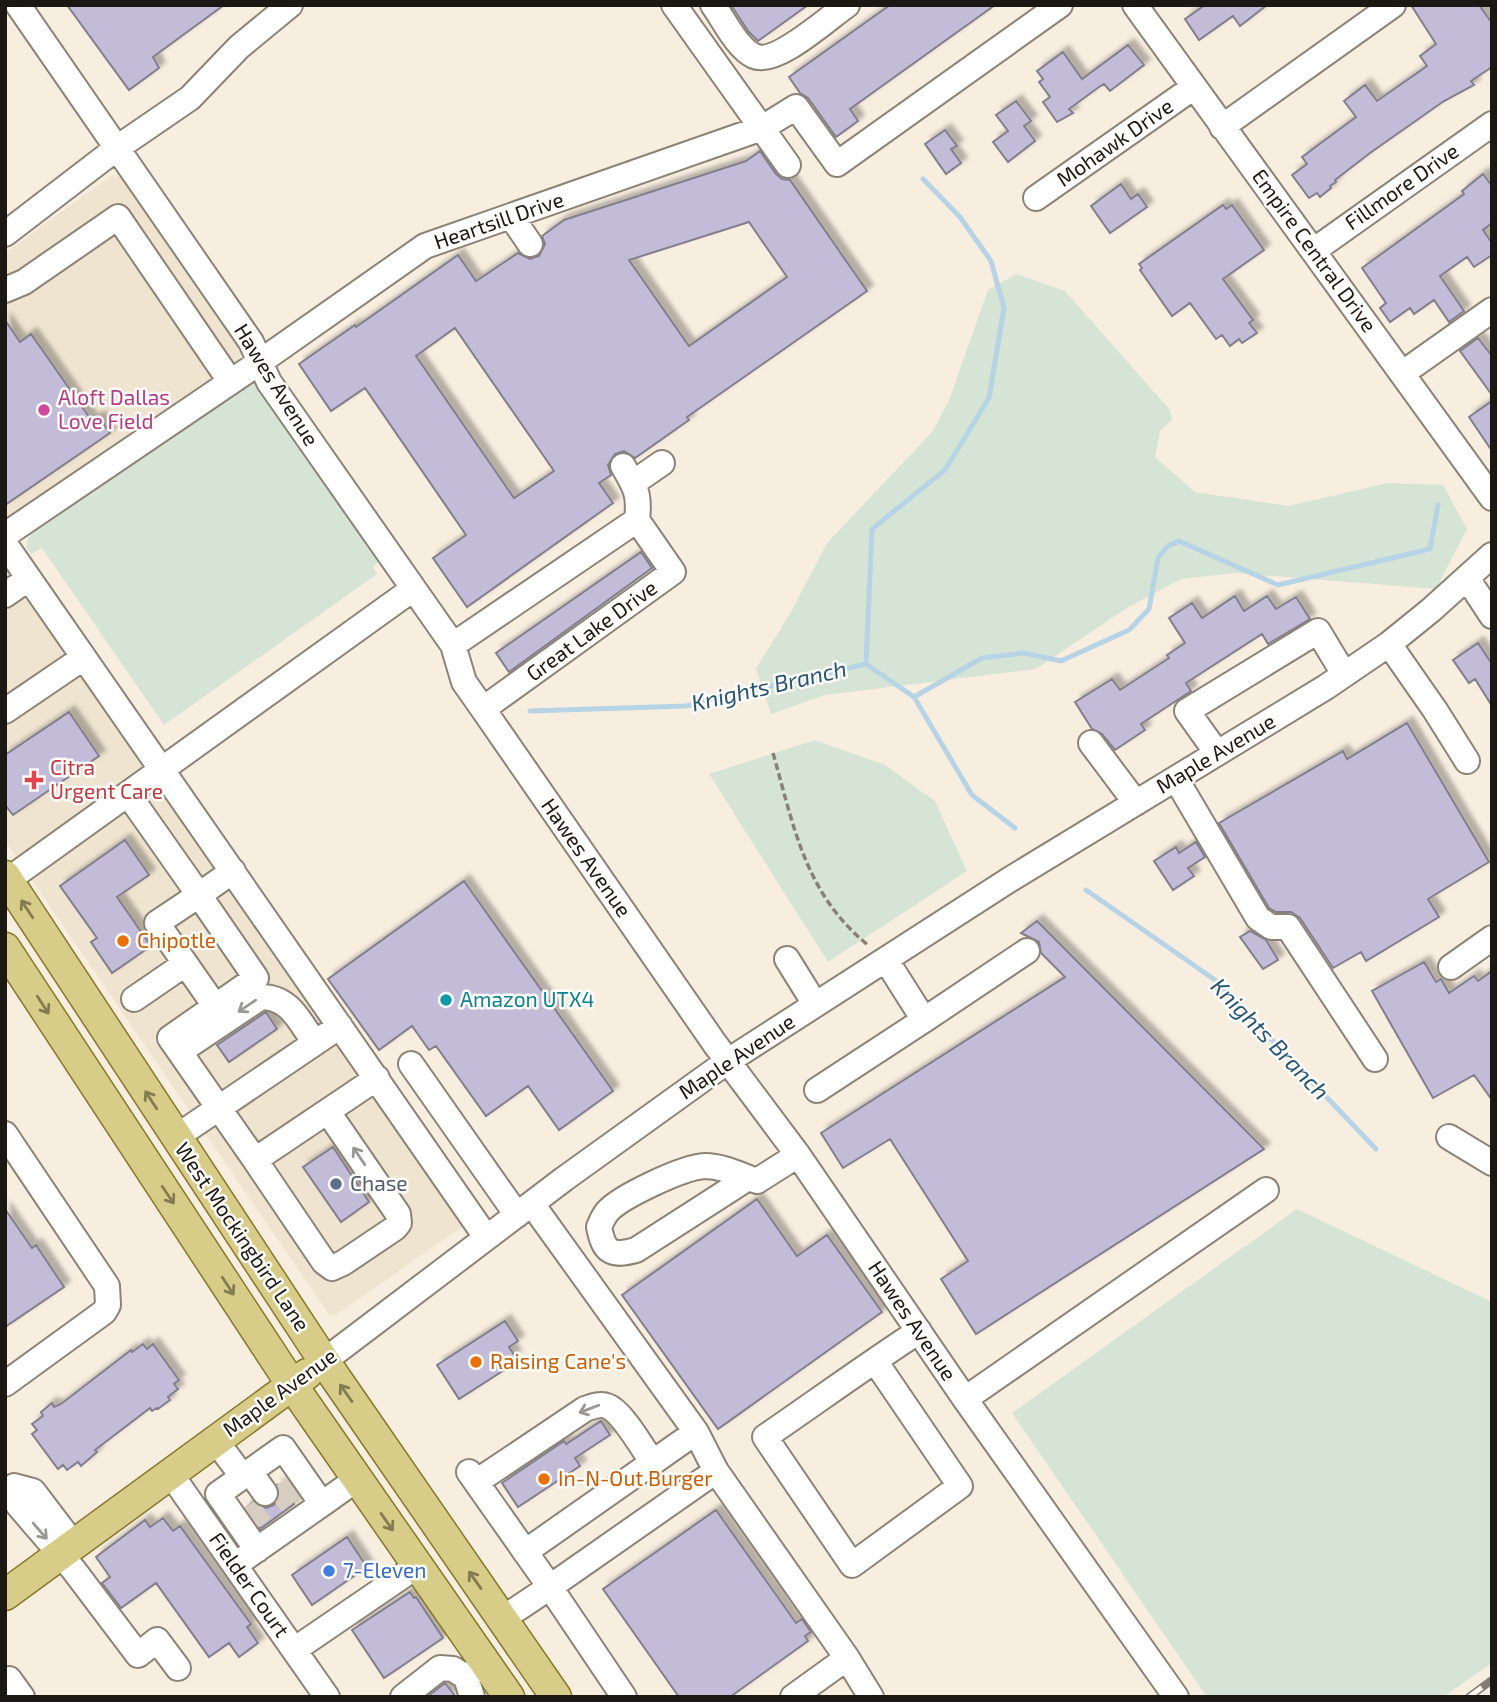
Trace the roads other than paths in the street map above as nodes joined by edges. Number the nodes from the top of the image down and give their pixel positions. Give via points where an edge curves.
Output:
1 (19, 5) edge
2 (290, 5) edge
3 (674, 5) edge
4 (713, 5) edge
5 (847, 5) edge
6 (1060, 5) edge
7 (1135, 5) edge
8 (1393, 5) edge
9 (1194, 87) junction
10 (1492, 124) edge
11 (1222, 127) junction
12 (762, 128) junction
13 (117, 148) junction
14 (788, 165) dead end
15 (1036, 198) dead end
16 (511, 216) junction
17 (5, 234) edge
18 (530, 244) dead end
19 (1313, 251) junction
20 (5, 290) edge
21 (1492, 310) edge
22 (260, 362) junction
23 (1403, 373) junction
24 (230, 380) junction
25 (662, 463) dead end
26 (1492, 498) edge
27 (637, 520) junction
28 (5, 535) edge
29 (5, 544) edge
30 (1492, 555) edge
31 (1467, 578) junction
32 (28, 579) junction
33 (413, 589) junction
34 (5, 595) edge
35 (1492, 616) edge
36 (1389, 644) junction
37 (453, 645) junction
38 (83, 658) junction
39 (1344, 674) junction
40 (8, 703) edge
41 (483, 709) junction
42 (1091, 743) dead end
43 (1217, 753) junction
44 (1467, 761) dead end
45 (162, 769) junction
46 (1176, 779) junction
47 (128, 794) junction
48 (1136, 803) junction
49 (233, 871) junction
50 (6, 880) edge
51 (199, 895) junction
52 (1492, 938) edge
53 (5, 948) edge
54 (1027, 951) dead end
55 (786, 959) dead end
56 (886, 960) junction
57 (185, 964) junction
58 (1451, 967) dead end
59 (134, 999) dead end
60 (815, 1004) junction
61 (215, 1006) junction
62 (924, 1020) junction
63 (340, 1026) junction
64 (315, 1043) junction
65 (180, 1052) junction
66 (1375, 1059) dead end
67 (728, 1061) junction
68 (411, 1064) dead end
69 (377, 1078) junction
70 (817, 1090) dead end
71 (219, 1108) junction
72 (328, 1112) junction
73 (5, 1134) edge
74 (176, 1137) junction
75 (1450, 1137) dead end
76 (798, 1155) junction
77 (143, 1158) junction
78 (255, 1160) junction
79 (1492, 1163) edge
80 (748, 1178) junction
81 (1266, 1190) dead end
82 (524, 1209) junction
83 (486, 1237) junction
84 (919, 1331) junction
85 (324, 1361) junction
86 (875, 1361) junction
87 (5, 1384) edge
88 (292, 1385) junction
89 (965, 1399) junction
90 (696, 1432) junction
91 (216, 1440) junction
92 (653, 1463) junction
93 (716, 1471) junction
94 (170, 1474) junction
95 (246, 1474) junction
96 (357, 1479) junction
97 (10, 1485) edge
98 (284, 1523) junction
99 (68, 1550) junction
100 (525, 1552) junction
101 (235, 1565) junction
102 (417, 1566) junction
103 (550, 1587) junction
104 (5, 1595) edge
105 (502, 1619) junction
106 (293, 1650) junction
107 (847, 1658) junction
108 (178, 1668) dead end
109 (474, 1669) edge
110 (1170, 1695) edge
111 (327, 1697) edge
112 (403, 1697) edge
113 (509, 1697) edge
114 (556, 1697) edge
115 (624, 1697) edge
116 (793, 1697) edge
117 (871, 1697) edge

1 - 13 street, Hawes Avenue
2 - 13 street via 239,47 190,98
3 - 12 street
4 - 5 street via 741,44 755,56 769,57
6 - 12 street, Heartsill Drive via 837,164 796,107
7 - 9 street, Empire Central Drive
8 - 11 street
9 - 11 street, Empire Central Drive
9 - 15 street, Mohawk Drive
10 - 19 street, Fillmore Drive
11 - 19 street, Empire Central Drive
12 - 14 street
12 - 16 street, Heartsill Drive
13 - 17 street
13 - 22 street, Hawes Avenue via 251,342
16 - 18 street
16 - 22 street, Heartsill Drive via 425,246
19 - 23 street, Empire Central Drive
20 - 24 street via 24,282 118,217
21 - 23 street
22 - 24 street, Heartsill Drive
22 - 33 street, Hawes Avenue via 269,382
23 - 26 street, Empire Central Drive
24 - 28 street, Heartsill Drive
25 - 27 street via 628,475 637,491
27 - 37 street
27 - 41 street, Great Lake Drive via 673,572
29 - 32 street
30 - 31 street, Maple Avenue
31 - 35 street
31 - 36 street, Maple Avenue
32 - 34 street
32 - 38 street
33 - 37 street, Hawes Avenue
33 - 45 street
36 - 39 street, Maple Avenue
36 - 44 street
37 - 41 street, Hawes Avenue via 464,681
38 - 40 street
38 - 45 street
39 - 43 street, Maple Avenue
39 - 43 street via 1318,631 1187,711
41 - 67 street, Hawes Avenue
42 - 48 street
43 - 46 street, Maple Avenue
45 - 47 street
45 - 49 street
46 - 48 street, Maple Avenue
46 - 66 street via 1258,918 1271,927 1288,927
47 - 50 street
47 - 51 street
48 - 56 street, Maple Avenue
49 - 51 street
49 - 63 street
74 -> 50 main road, West Mockingbird Lane
51 - 57 street via 158,923
51 - 61 street via 256,978
52 - 58 street
53 -> 77 main road, West Mockingbird Lane
54 - 62 street
55 - 60 street
56 - 60 street, Maple Avenue
56 - 62 street
57 - 59 street
57 - 61 street
60 - 67 street, Maple Avenue
61 - 65 street via 170,1038
62 - 70 street
63 - 64 street
63 - 69 street
64 -> 65 street via 285,1003 261,997
64 - 71 street
65 - 71 street
67 - 76 street, Hawes Avenue
67 - 82 street, Maple Avenue
68 - 82 street
69 - 72 street
69 - 83 street
71 - 74 street
71 - 78 street
72 - 78 street
78 -> 72 street via 324,1262 332,1268 343,1263 399,1223 398,1214
73 - 87 street via 107,1286 108,1305
74 - 77 main road
74 - 85 main road, West Mockingbird Lane
75 - 79 street
76 - 80 street via 757,1181
76 - 84 street, Hawes Avenue
77 -> 88 main road, West Mockingbird Lane
80 - 80 street via 705,1166 678,1171 608,1211 599,1227 602,1244 613,1253 636,1250
81 - 89 street
82 - 83 street, Maple Avenue
82 - 90 street
83 - 85 street, Maple Avenue
84 - 86 street
84 - 89 street, Hawes Avenue
85 - 88 main road, Maple Avenue
105 -> 85 main road, West Mockingbird Lane
86 - 86 street via 765,1437 852,1565 960,1486
88 - 91 main road, Maple Avenue
88 - 96 main road, West Mockingbird Lane
89 - 110 street, Hawes Avenue
90 - 92 street
90 - 93 street
91 - 94 main road, Maple Avenue
91 - 95 street
92 - 100 street
92 -> 100 street via 617,1413 600,1405 584,1409 472,1477
93 - 103 street
93 - 107 street
94 - 99 main road, Maple Avenue
94 - 101 street, Fielder Court
95 - 95 street via 263,1495
95 - 98 street via 218,1494
95 - 98 street via 283,1448
96 - 98 street
96 -> 102 main road, West Mockingbird Lane
97 - 99 street via 18,1505
98 - 101 street
99 - 104 main road, Maple Avenue
99 - 108 street via 138,1655 157,1640
100 - 103 street
101 - 106 street, Fielder Court
102 - 106 street
102 - 109 main road, West Mockingbird Lane
103 - 105 street
103 - 115 street
105 - 109 main road
105 - 114 main road, West Mockingbird Lane
106 - 111 street, Fielder Court
107 - 116 street
107 - 117 street
109 - 112 street via 440,1668
109 - 113 main road, West Mockingbird Lane

